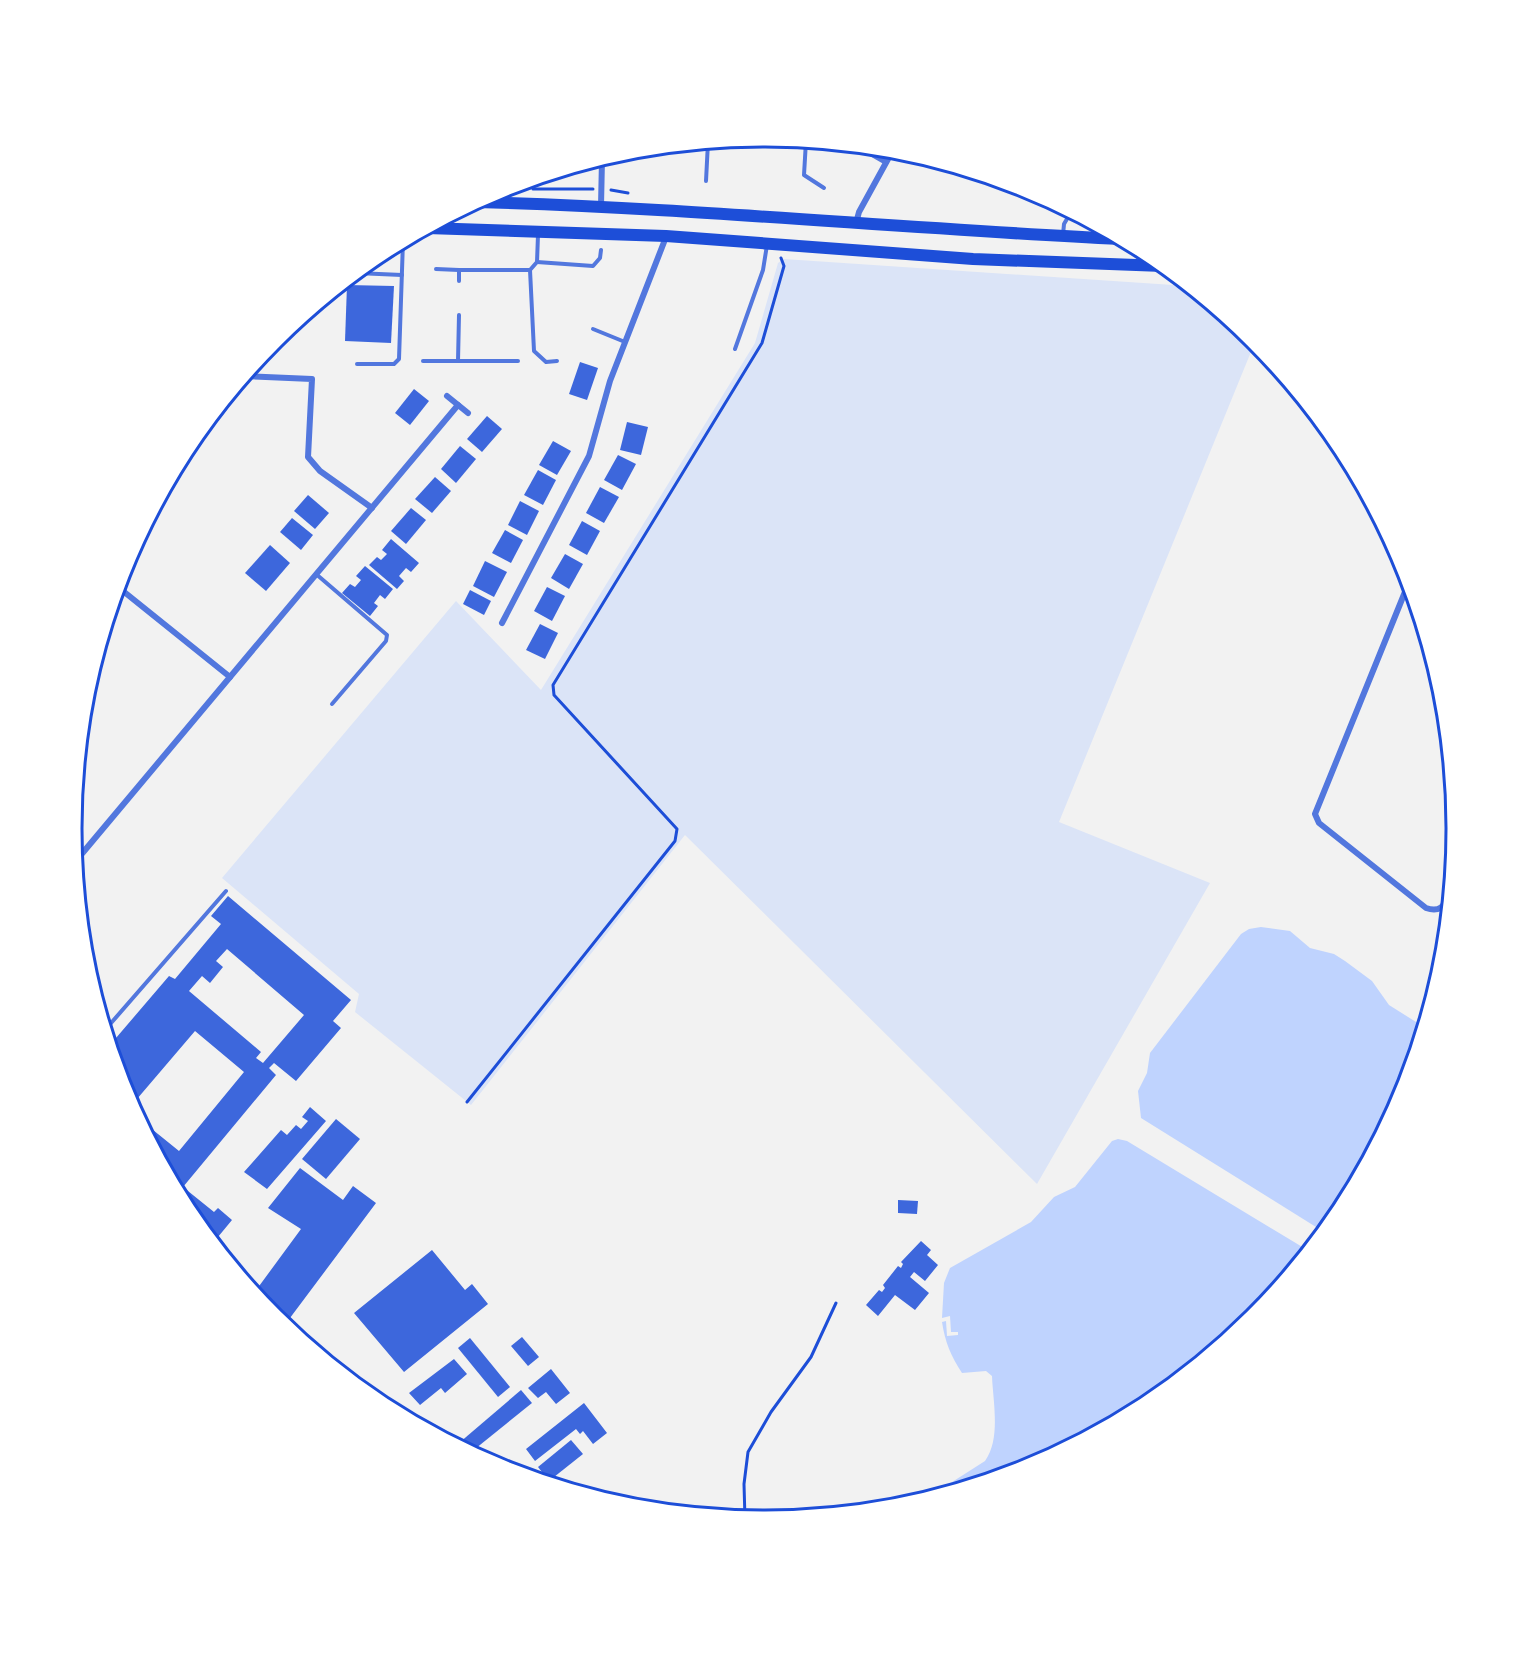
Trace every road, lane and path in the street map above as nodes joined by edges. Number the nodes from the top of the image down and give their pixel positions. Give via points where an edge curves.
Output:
1 (806, 149) edge
2 (708, 150) edge
3 (878, 158) edge
4 (888, 159) edge
5 (886, 162) junction
6 (602, 168) edge
7 (706, 181) dead end
8 (584, 188) dead end
9 (824, 188) dead end
10 (531, 189) edge
11 (495, 203) edge
12 (601, 206) junction
13 (1067, 219) edge
14 (856, 223) junction
15 (443, 228) edge
16 (538, 231) junction
17 (666, 236) junction
18 (1063, 236) junction
19 (1103, 238) edge
20 (767, 245) junction
21 (602, 250) dead end
22 (403, 251) edge
23 (781, 261) dead end
24 (537, 262) junction
25 (1148, 265) edge
26 (436, 269) dead end
27 (459, 270) junction
28 (530, 270) junction
29 (369, 274) edge
30 (402, 275) junction
31 (459, 282) dead end
32 (459, 315) dead end
33 (593, 329) dead end
34 (626, 342) junction
35 (735, 349) dead end
36 (423, 361) dead end
37 (518, 361) dead end
38 (557, 361) dead end
39 (458, 362) junction
40 (357, 364) dead end
41 (255, 376) edge
42 (447, 396) dead end
43 (458, 405) junction
44 (468, 413) dead end
45 (372, 508) junction
46 (316, 574) junction
47 (125, 593) edge
48 (1404, 595) edge
49 (502, 623) dead end
50 (230, 677) junction
51 (332, 704) dead end
52 (83, 852) edge
53 (226, 891) dead end
54 (1441, 908) edge
55 (111, 1023) edge
56 (467, 1102) dead end
57 (836, 1304) dead end
58 (745, 1510) edge

1 - 9 lane via 804,175
2 - 7 lane
3 - 5 street
4 - 5 street
5 - 14 street
6 - 12 street
8 - 10 path
11 - 12 highway
12 - 14 highway
13 - 18 lane
14 - 18 highway
15 - 16 highway
16 - 17 highway
16 - 24 lane
17 - 20 highway
17 - 34 street
18 - 19 highway
20 - 25 highway
20 - 35 lane via 763,270
21 - 24 lane via 593,266
22 - 30 lane
23 - 56 path via 784,266 762,343 553,685 554,695 677,829 675,841
24 - 28 lane
26 - 27 lane
27 - 28 lane
27 - 31 lane
28 - 38 lane via 534,351 546,362
29 - 30 lane
30 - 40 lane via 398,363
32 - 39 lane
33 - 34 lane
34 - 49 street via 610,381 589,456
36 - 39 lane
37 - 39 lane
41 - 45 street via 312,379 308,457 320,471
42 - 43 street
43 - 44 street
43 - 45 street
45 - 46 street
46 - 50 street
46 - 51 lane via 387,635
47 - 50 street
48 - 54 street via 1315,814 1319,823 1417,902 1426,908
50 - 52 street
53 - 55 lane
57 - 58 path via 811,1357 748,1452

